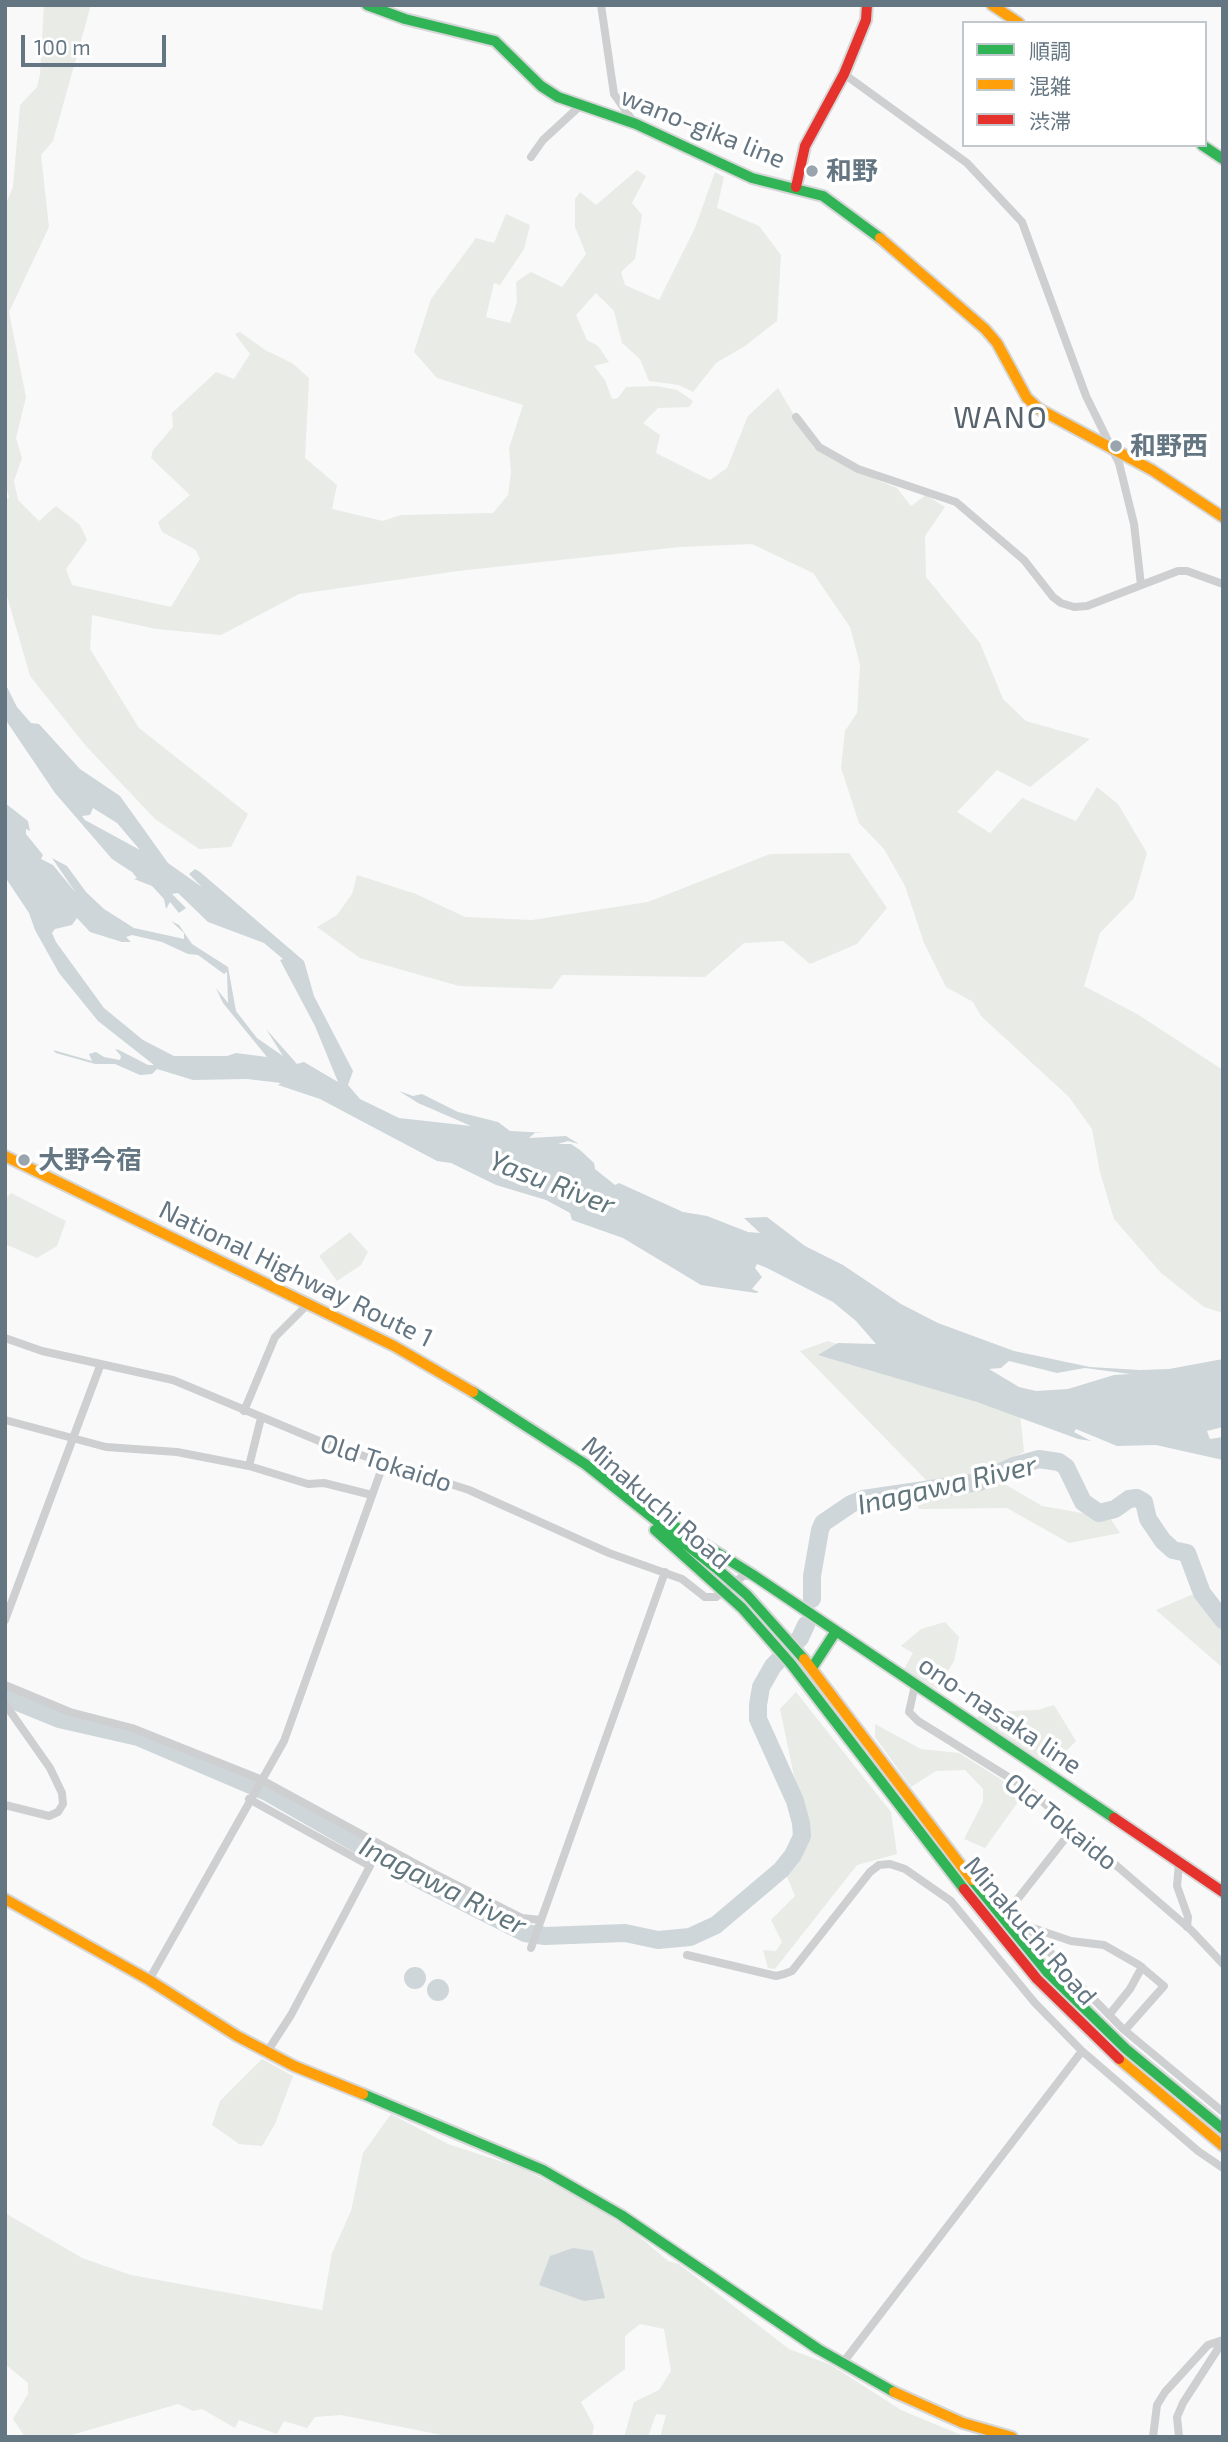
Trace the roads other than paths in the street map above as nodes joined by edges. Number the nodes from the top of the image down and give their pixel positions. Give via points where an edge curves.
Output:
1 (367, 5) edge
2 (601, 5) edge
3 (867, 5) edge
4 (992, 5) edge
5 (1016, 21) edge
6 (844, 74) junction
7 (581, 105) junction
8 (636, 124) junction
9 (1205, 147) edge
10 (531, 157) dead end
11 (1223, 159) edge
12 (796, 187) junction
13 (796, 417) dead end
14 (1112, 450) junction
15 (1223, 517) edge
16 (1223, 584) edge
17 (1141, 585) junction
18 (5, 1156) edge
19 (308, 1304) junction
20 (5, 1338) edge
21 (100, 1366) junction
22 (244, 1411) junction
23 (261, 1418) junction
24 (5, 1420) edge
25 (71, 1438) junction
26 (558, 1447) junction
27 (383, 1465) junction
28 (249, 1466) junction
29 (372, 1496) junction
30 (634, 1501) junction
31 (682, 1556) junction
32 (713, 1567) junction
33 (665, 1572) junction
34 (752, 1575) junction
35 (735, 1583) junction
36 (721, 1589) junction
37 (5, 1620) edge
38 (836, 1631) junction
39 (812, 1668) junction
40 (5, 1685) edge
41 (915, 1685) junction
42 (6, 1705) edge
43 (259, 1781) junction
44 (250, 1796) junction
45 (5, 1805) edge
46 (1072, 1830) junction
47 (1179, 1863) junction
48 (1223, 1892) edge
49 (5, 1899) edge
50 (539, 1923) junction
51 (1027, 1926) junction
52 (1187, 1927) junction
53 (532, 1945) dead end
54 (687, 1955) dead end
55 (1223, 1964) edge
56 (1142, 1967) junction
57 (149, 1980) junction
58 (1109, 2014) junction
59 (1125, 2030) junction
60 (1082, 2051) junction
61 (267, 2052) junction
62 (1223, 2112) edge
63 (1223, 2129) edge
64 (1223, 2146) edge
65 (1223, 2168) edge
66 (1223, 2341) edge
67 (842, 2364) junction
68 (1012, 2437) edge
69 (1153, 2437) edge
70 (1179, 2437) edge

1 - 7 main road, wano-gika line via 495,41 541,86
2 - 8 street via 614,94
3 - 6 main road via 866,20
4 - 5 main road
6 - 12 main road via 804,146
6 - 14 street via 967,163 1022,222 1086,396
7 - 8 main road, wano-gika line
7 - 10 street
8 - 12 main road, wano-gika line via 752,178
9 - 11 main road
12 - 14 main road, wano-gika line via 824,195 847,212 985,330 1027,398 1039,409
13 - 17 street via 819,447 849,463 956,502 1024,560 1061,603 1087,606
14 - 15 main road, wano-gika line via 1152,470
14 - 17 street via 1134,524
16 - 17 street via 1178,571
18 - 19 main road, National Highway Route 1
19 - 22 street via 275,1337
19 - 26 main road, National Highway Route 1 via 438,1370
20 - 21 street, Old Tokaido
21 - 22 street, Old Tokaido via 173,1380
21 - 25 street
22 - 23 street, Old Tokaido
23 - 27 street, Old Tokaido
23 - 28 street
24 - 25 street
25 - 28 street
25 - 37 street
26 - 30 main road, Minakuchi Road
26 - 31 main road, Minakuchi Road
27 - 29 street
27 - 33 street, Old Tokaido via 469,1490 610,1553
28 - 29 street via 308,1484 324,1483
29 - 43 street via 284,1741
30 - 32 main road, Minakuchi Road
30 - 34 main road, ono-nasaka line
31 - 32 main road
31 - 36 main road, Minakuchi Road
32 - 34 main road
32 - 35 main road, Minakuchi Road
32 - 36 street
33 - 36 street, Old Tokaido via 705,1597 713,1598
33 - 50 street
34 - 35 street, Old Tokaido
34 - 38 main road, ono-nasaka line
35 - 36 street, Old Tokaido
35 - 39 main road, Minakuchi Road
36 - 64 main road, Minakuchi Road via 791,1664 931,1849 1037,1979 1097,2041
38 - 39 main road
38 - 41 main road, ono-nasaka line
39 - 63 main road, Minakuchi Road via 965,1873 1048,1973 1126,2049
40 - 43 street via 70,1712 132,1728
41 - 46 street, Old Tokaido via 909,1712 918,1721 1029,1790
41 - 47 main road, ono-nasaka line
42 - 45 street via 50,1768 63,1804 49,1816
43 - 44 street
43 - 50 street
44 - 57 street
44 - 61 street via 370,1866
46 - 51 street via 1009,1910
46 - 52 street, Old Tokaido
47 - 48 main road, ono-nasaka line
47 - 52 street via 1175,1874
49 - 57 main road
50 - 53 street
51 - 56 street via 1071,1941 1104,1945
51 - 58 street
52 - 55 street, Old Tokaido
54 - 60 street via 776,1976 792,1971 870,1872 890,1864 905,1869 950,1901 986,1937 1035,2003
56 - 58 street
56 - 59 street via 1164,1986
57 - 61 main road
58 - 59 street
59 - 62 street
60 - 65 street
60 - 67 street
61 - 67 main road via 543,2170 621,2215
66 - 69 street via 1208,2345 1165,2392 1157,2405
66 - 70 street via 1183,2403 1177,2417
67 - 68 main road via 916,2404

